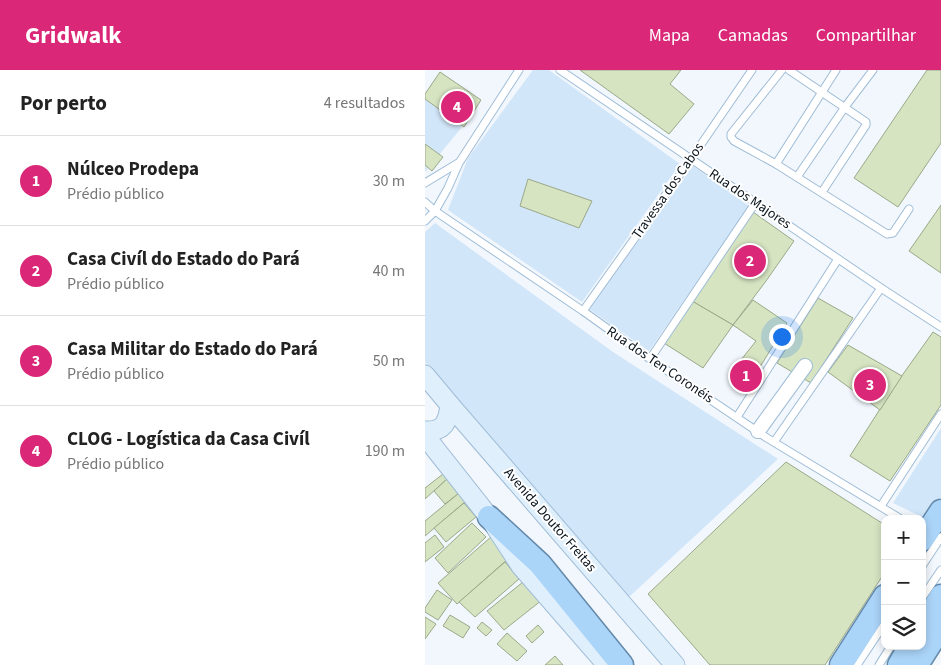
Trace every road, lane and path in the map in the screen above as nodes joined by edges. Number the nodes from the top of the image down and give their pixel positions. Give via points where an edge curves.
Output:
1 (519, 70) edge
2 (560, 70) edge
3 (752, 70) edge
4 (781, 70) edge
5 (789, 70) edge
6 (836, 70) edge
7 (873, 70) edge
8 (821, 92) junction
9 (845, 107) junction
10 (691, 159) junction
11 (459, 163) junction
12 (776, 164) junction
13 (797, 177) junction
14 (425, 183) edge
15 (822, 192) junction
16 (425, 202) edge
17 (756, 202) junction
18 (909, 209) dead end
19 (435, 211) junction
20 (425, 221) edge
21 (838, 259) junction
22 (881, 288) junction
23 (583, 311) junction
24 (941, 327) edge
25 (650, 359) junction
26 (805, 366) dead end
27 (425, 375) edge
28 (450, 405) junction
29 (941, 414) edge
30 (737, 417) junction
31 (425, 431) edge
32 (758, 431) junction
33 (425, 436) edge
34 (774, 442) junction
35 (881, 506) junction
36 (941, 511) edge
37 (895, 515) edge
38 (493, 520) junction
39 (928, 536) edge
40 (923, 560) edge
41 (941, 570) edge
42 (926, 592) edge
43 (941, 596) edge
44 (881, 602) edge
45 (926, 620) edge
46 (941, 627) edge
47 (881, 629) edge
48 (888, 650) edge
49 (908, 650) edge
50 (941, 652) edge
51 (607, 665) edge
52 (623, 665) edge
53 (675, 665) edge
54 (841, 665) edge
55 (857, 665) edge
56 (879, 665) edge
57 (899, 665) edge
58 (917, 665) edge
59 (933, 665) edge

1 - 11 lane
2 - 10 lane, Rua dos Majores
3 - 10 lane, Travessa dos Cabos
4 - 12 lane via 731,134 734,141
5 - 8 lane
6 - 8 lane
7 - 9 lane
8 - 9 lane
8 - 12 lane
9 - 13 lane
9 - 15 lane via 867,124
10 - 17 lane, Rua dos Majores
10 - 23 lane, Travessa dos Cabos
11 - 14 lane
11 - 19 lane
12 - 13 lane
13 - 15 lane
15 - 18 lane via 887,234 893,233
16 - 19 lane, Rua dos Ten Coronéis
17 - 21 lane, Rua dos Majores
17 - 25 lane
19 - 20 lane
19 - 23 lane, Rua dos Ten Coronéis
21 - 22 lane, Rua dos Majores
21 - 30 lane
22 - 24 lane, Rua dos Majores
22 - 34 lane
23 - 25 lane, Rua dos Ten Coronéis
25 - 30 lane, Rua dos Ten Coronéis
26 - 32 street
27 - 28 main road, Avenida Doutor Freitas
28 - 31 main road via 445,424
28 - 53 main road, Avenida Doutor Freitas
29 - 35 lane
30 - 32 lane, Rua dos Ten Coronéis
32 - 34 lane, Rua dos Ten Coronéis
33 - 38 main road
34 - 35 lane, Rua dos Ten Coronéis
35 - 37 lane, Rua dos Ten Coronéis
36 - 39 highway
38 - 51 main road via 521,566
38 - 52 highway via 540,564
39 - 40 lane
41 - 42 lane
43 - 45 highway
44 - 54 highway
46 - 58 highway
47 - 55 lane
48 - 56 lane
49 - 57 highway
50 - 59 highway

